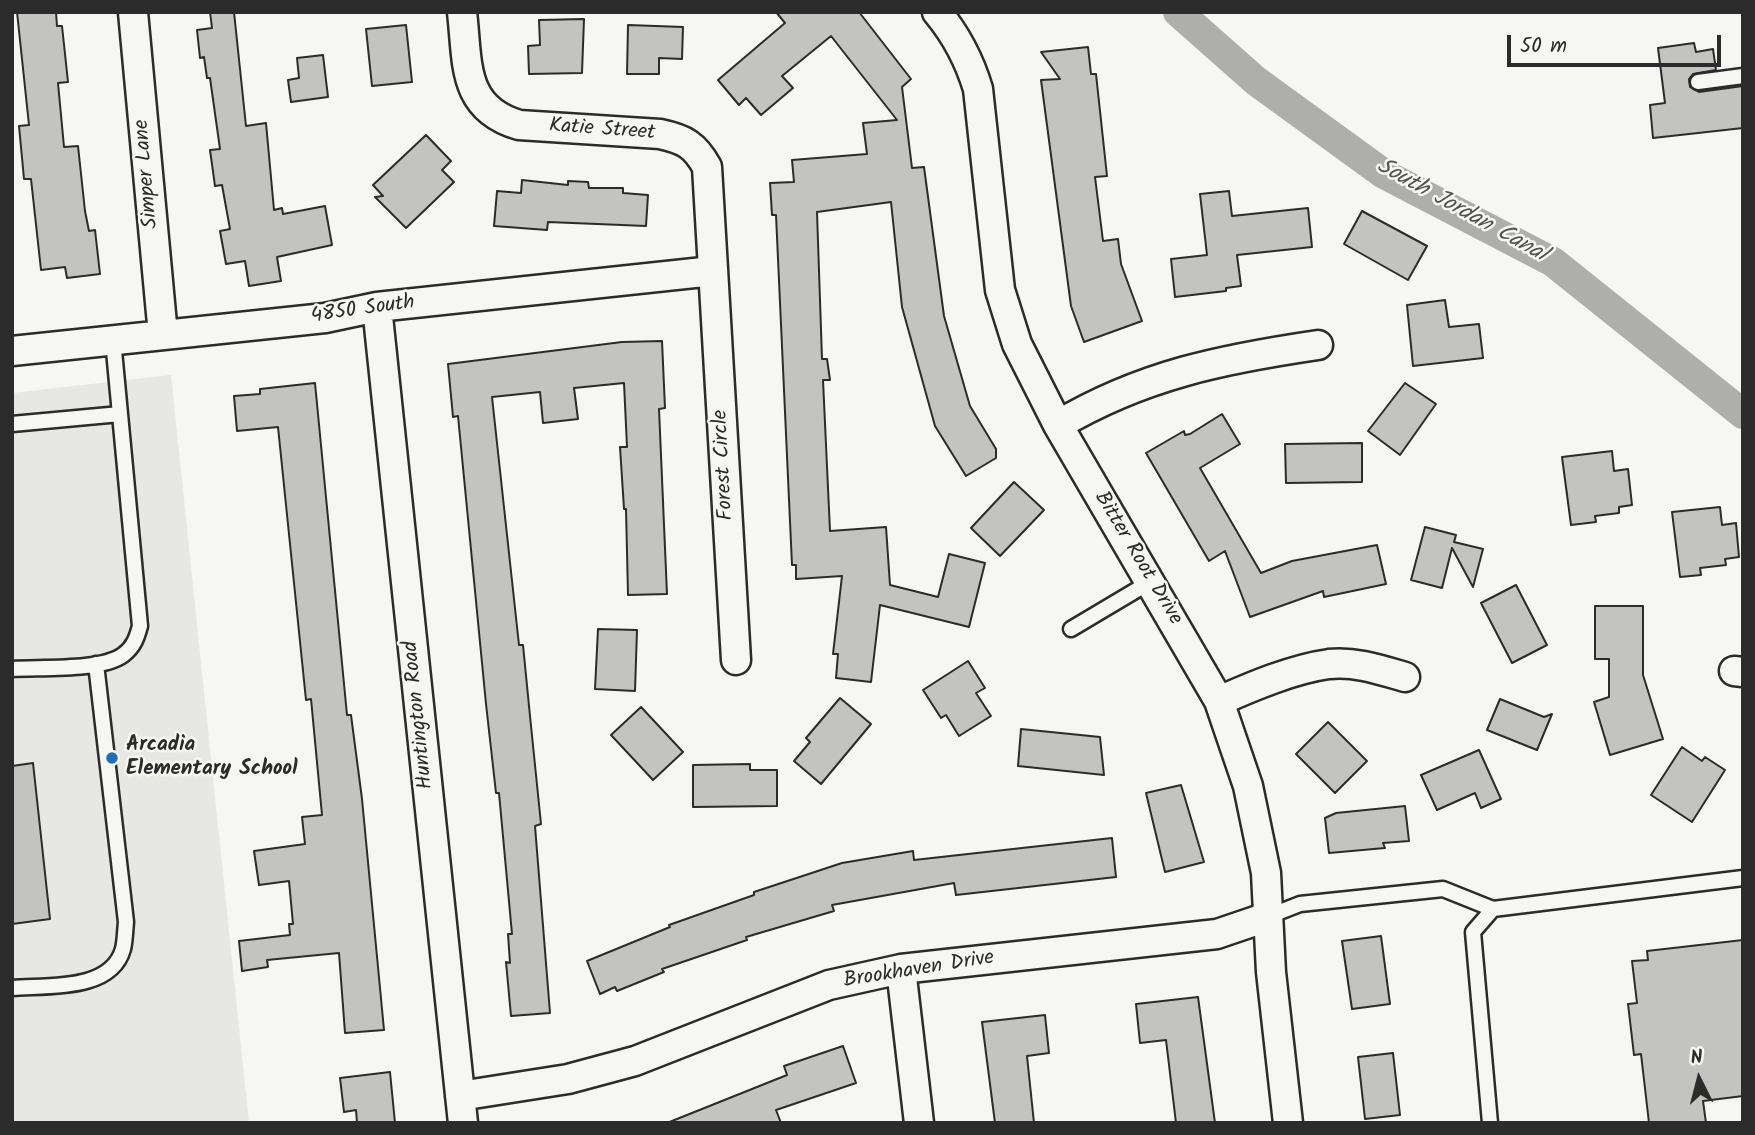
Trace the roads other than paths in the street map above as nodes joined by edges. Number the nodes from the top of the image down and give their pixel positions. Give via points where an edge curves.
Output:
1 (132, 12) edge
2 (463, 12) edge
3 (937, 12) edge
4 (1743, 76) edge
5 (1698, 82) dead end
6 (713, 271) junction
7 (377, 307) junction
8 (163, 335) junction
9 (113, 340) junction
10 (1318, 345) dead end
11 (12, 351) edge
12 (120, 414) junction
13 (12, 424) edge
14 (1058, 425) junction
15 (1150, 582) junction
16 (1071, 628) dead end
17 (736, 660) dead end
18 (96, 664) junction
19 (12, 669) edge
20 (1405, 677) dead end
21 (1219, 701) junction
22 (1743, 878) edge
23 (1493, 909) junction
24 (1267, 917) junction
25 (901, 969) junction
26 (12, 988) edge
27 (462, 1109) edge
28 (919, 1123) edge
29 (1288, 1123) edge
30 (1490, 1123) edge

1 - 8 street, Simper Lane
2 - 6 street, Katie Street via 469,77 484,108 500,120 660,134 697,149 707,167 710,188
3 - 14 street, Bitter Root Drive via 969,60 978,89 1000,290 1017,344
4 - 5 lane
6 - 7 street, 4850 South
6 - 17 street, Forest Circle
7 - 8 street, 4850 South via 325,318
7 - 27 street, Huntington Road
8 - 9 street, 4850 South
9 - 11 street, 4850 South
9 - 12 lane
10 - 14 street via 1235,357 1156,378 1099,401
12 - 13 lane
12 - 18 lane via 140,626 135,643 122,656
14 - 15 street, Bitter Root Drive
15 - 16 lane
15 - 21 street, Bitter Root Drive
18 - 19 lane
18 - 26 lane via 127,922 122,952 109,970 88,982
20 - 21 street via 1371,667 1330,664
21 - 24 street, Bitter Root Drive via 1255,820 1266,873
22 - 23 lane
23 - 24 lane via 1443,889 1300,904
23 - 30 lane via 1473,932
24 - 25 street, Brookhaven Drive via 1217,934
24 - 29 street, Bitter Root Drive
25 - 27 street, Brookhaven Drive via 829,985 635,1061
25 - 28 street

